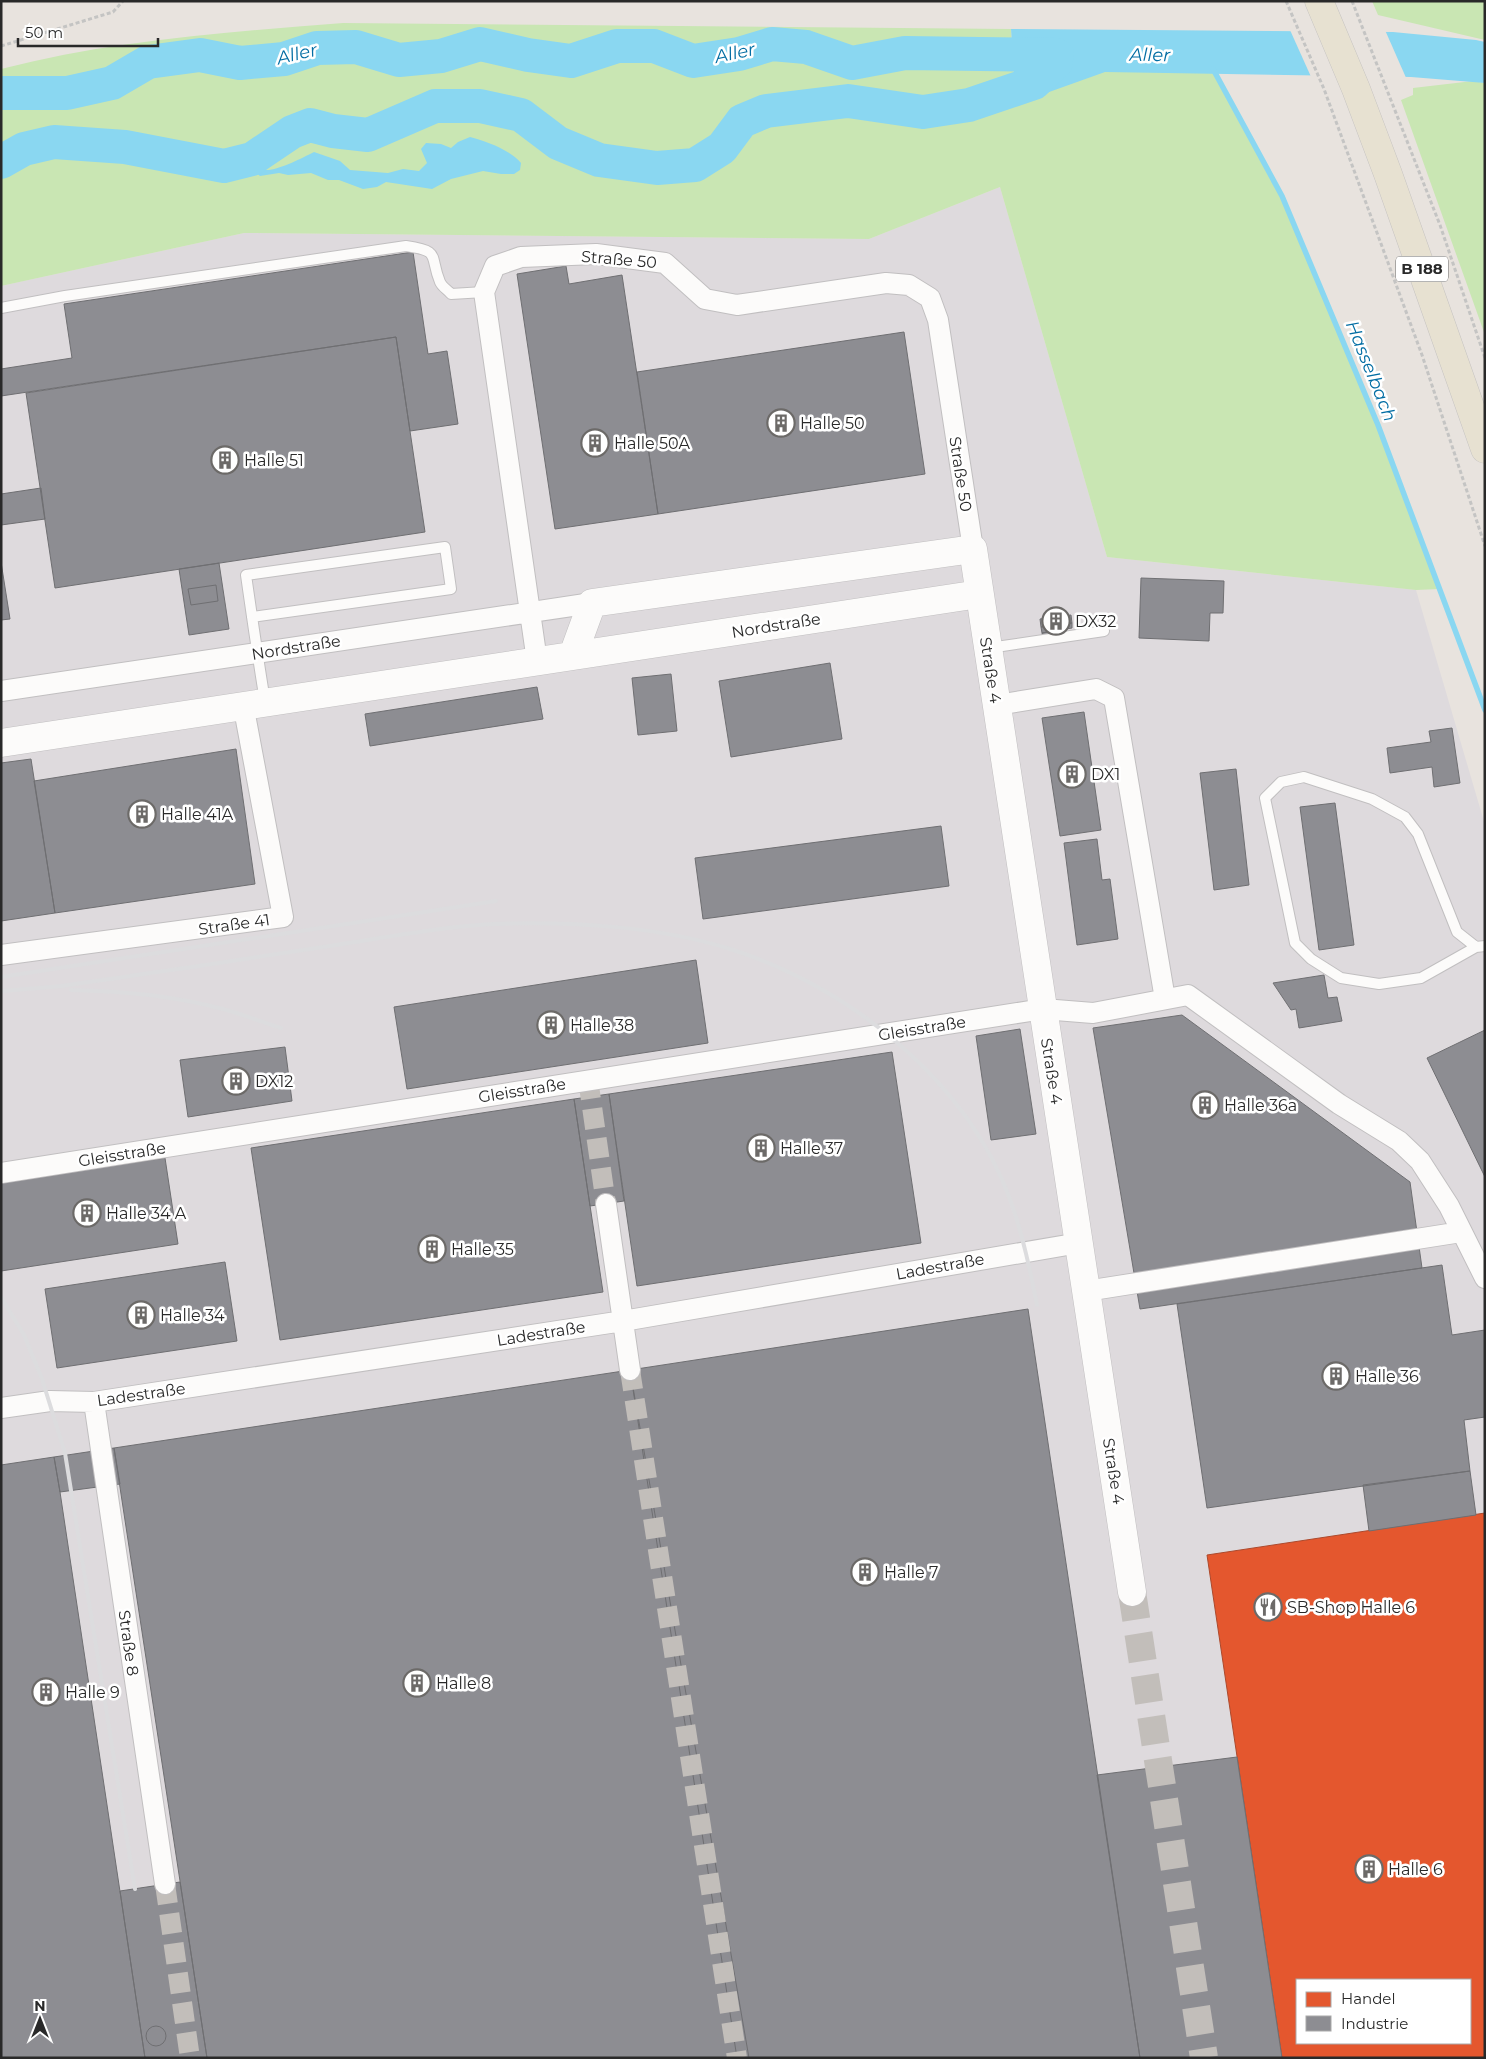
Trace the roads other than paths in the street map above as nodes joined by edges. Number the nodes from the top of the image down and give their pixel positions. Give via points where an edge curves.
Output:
1 (1322, 8) edge
2 (484, 292) junction
3 (1, 308) edge
4 (1485, 449) edge
5 (973, 549) junction
6 (980, 594) junction
7 (592, 603) junction
8 (530, 612) junction
9 (252, 617) junction
10 (1104, 631) dead end
11 (988, 648) junction
12 (257, 653) junction
13 (573, 655) junction
14 (537, 661) junction
15 (1, 691) edge
16 (254, 703) junction
17 (997, 705) junction
18 (1, 743) edge
19 (1481, 946) edge
20 (1, 955) edge
21 (1165, 999) junction
22 (1043, 1009) junction
23 (1, 1174) edge
24 (606, 1204) tunnel mouth
25 (1461, 1232) junction
26 (1079, 1242) junction
27 (1485, 1278) edge
28 (1086, 1291) junction
29 (623, 1321) junction
30 (630, 1370) tunnel mouth
31 (94, 1402) junction
32 (1, 1408) edge
33 (1132, 1592) tunnel mouth
34 (165, 1884) tunnel mouth

1 - 4 main road, B 188 via 1388,174
2 - 3 lane via 452,294 441,284 433,256 424,248 406,246
2 - 5 street, Straße 50 via 495,266 521,257 596,254 665,263 705,299 737,305 886,283 909,286 930,298 938,320
2 - 8 street
5 - 6 street, Straße 4
5 - 7 street, Nordstraße
6 - 11 street, Straße 4
6 - 13 street, Nordstraße
7 - 8 street, Nordstraße
7 - 13 street
8 - 12 street, Nordstraße
8 - 14 street
9 - 9 lane via 451,589 445,547 246,575
9 - 12 lane
10 - 11 lane
11 - 17 street, Straße 4
12 - 15 street, Nordstraße
12 - 16 lane
13 - 14 street, Nordstraße
14 - 16 street, Nordstraße
16 - 18 street, Nordstraße
16 - 20 street, Straße 41 via 283,917
17 - 21 street via 1096,688 1114,698
17 - 22 street, Straße 4
19 - 19 lane via 1457,932 1418,834 1404,817 1372,799 1304,777 1281,782 1265,798 1295,943 1311,959 1341,978 1379,984 1421,978
21 - 22 street, Gleisstraße via 1094,1013
21 - 25 street, Gleisstraße via 1188,995 1339,1104 1399,1141 1420,1161 1449,1206
22 - 23 street, Gleisstraße
22 - 26 street, Straße 4
24 - 29 street
25 - 27 street, Gleisstraße
25 - 28 street
26 - 28 street, Straße 4
26 - 29 street, Ladestraße
28 - 33 street, Straße 4
29 - 30 street
29 - 31 street, Ladestraße
31 - 32 street, Ladestraße via 50,1401
31 - 34 street, Straße 8

